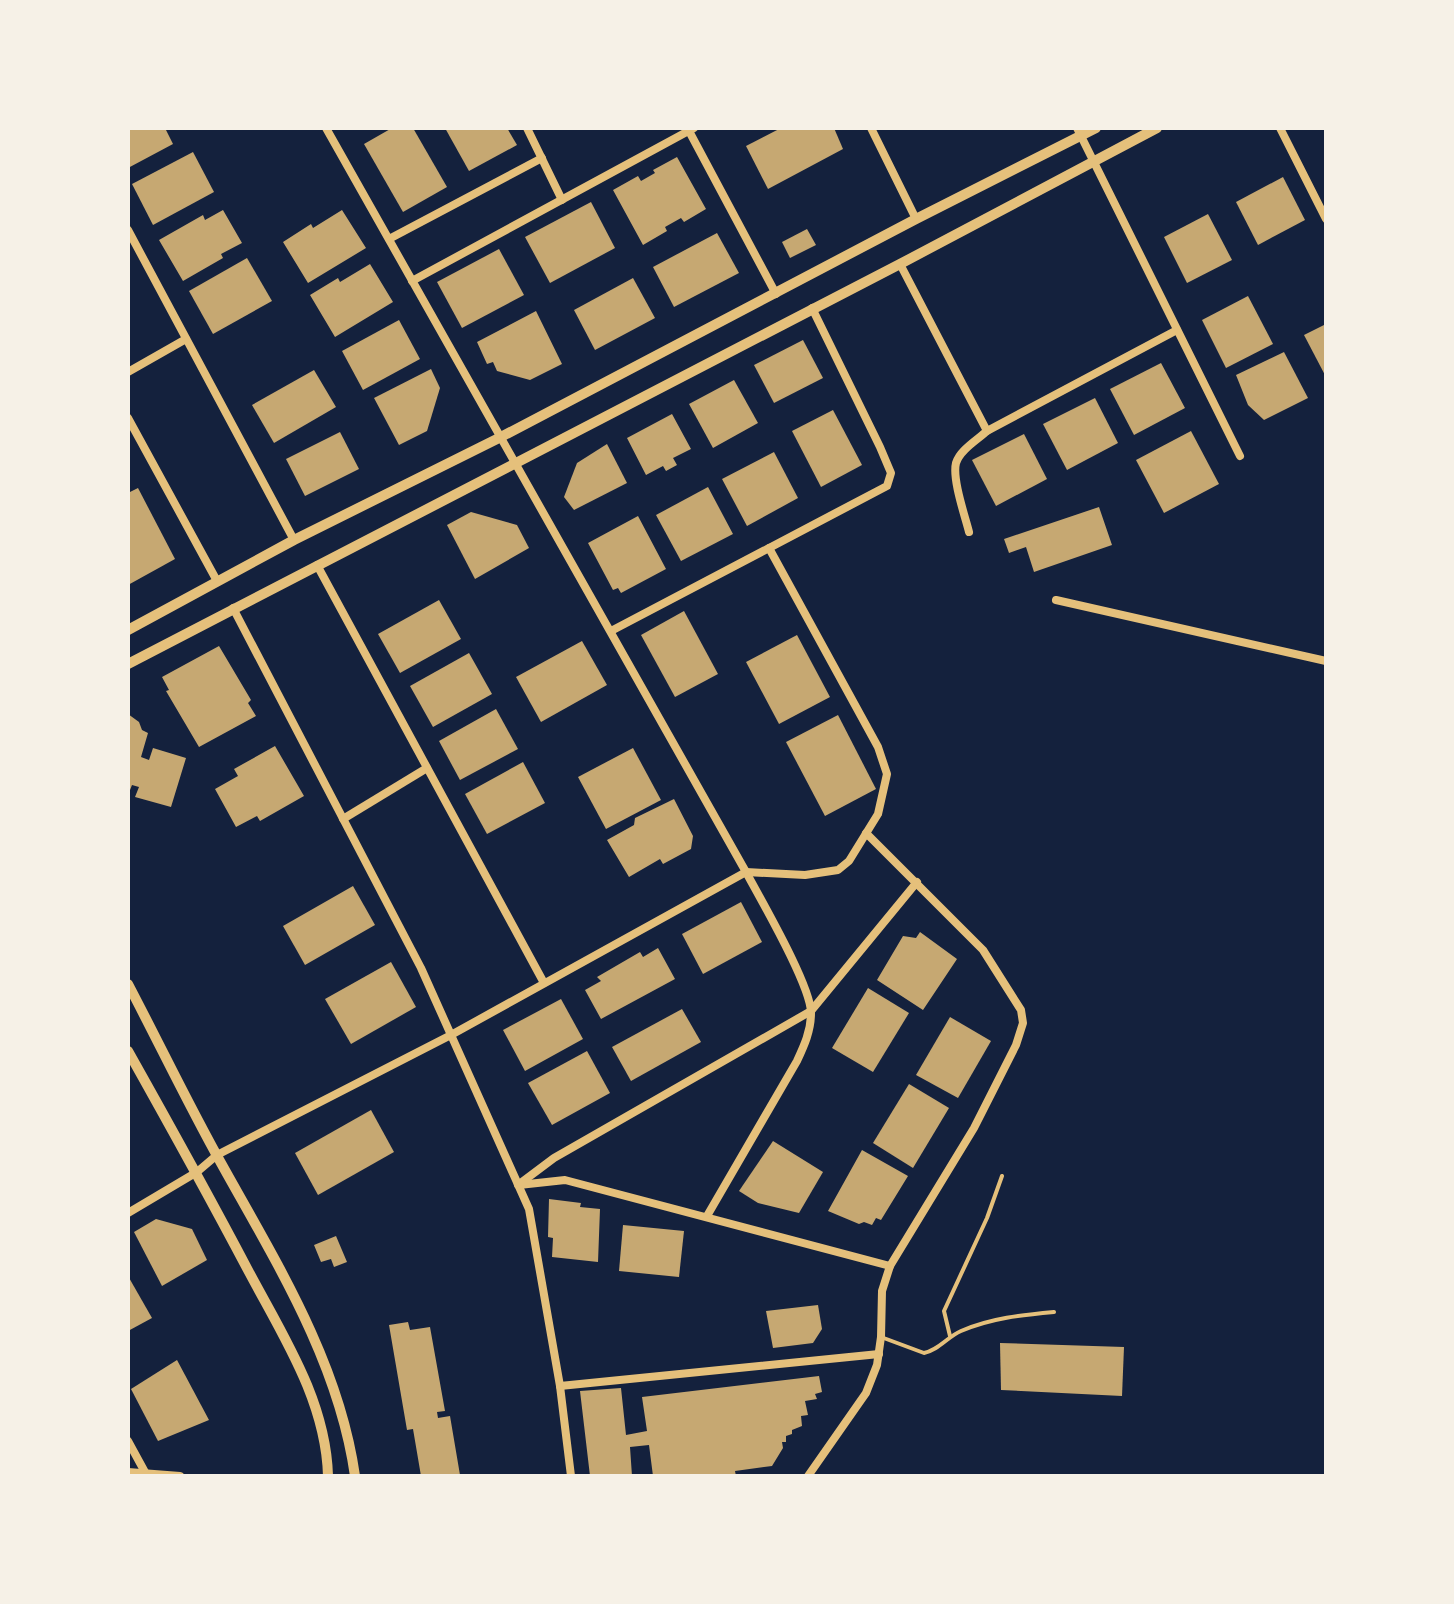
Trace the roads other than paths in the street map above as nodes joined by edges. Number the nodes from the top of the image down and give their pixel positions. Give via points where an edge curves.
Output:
1 (326, 128) edge
2 (527, 128) edge
3 (871, 128) edge
4 (1096, 128) edge
5 (1157, 128) edge
6 (1280, 128) edge
7 (692, 129) edge
8 (1079, 132) edge
9 (542, 158) junction
10 (1092, 161) junction
11 (562, 200) junction
12 (916, 219) junction
13 (1326, 219) edge
14 (128, 230) edge
15 (389, 239) junction
16 (900, 264) junction
17 (412, 281) junction
18 (776, 294) junction
19 (812, 308) junction
20 (1177, 330) junction
21 (186, 339) junction
22 (128, 372) edge
23 (128, 418) edge
24 (987, 431) junction
25 (499, 438) junction
26 (1240, 456) dead end
27 (516, 464) junction
28 (969, 532) dead end
29 (294, 540) junction
30 (769, 548) junction
31 (317, 565) junction
32 (217, 581) junction
33 (1056, 600) dead end
34 (233, 608) junction
35 (128, 630) edge
36 (611, 631) junction
37 (1326, 661) edge
38 (128, 664) edge
39 (427, 768) junction
40 (343, 819) junction
41 (866, 833) junction
42 (746, 872) junction
43 (917, 882) junction
44 (544, 983) junction
45 (128, 984) edge
46 (811, 1011) junction
47 (451, 1035) junction
48 (128, 1051) edge
49 (217, 1155) junction
50 (197, 1172) junction
51 (1002, 1176) dead end
52 (518, 1185) junction
53 (128, 1213) edge
54 (707, 1216) junction
55 (890, 1266) junction
56 (1054, 1312) dead end
57 (950, 1336) junction
58 (881, 1337) junction
59 (879, 1354) junction
60 (560, 1386) junction
61 (128, 1441) edge
62 (128, 1472) edge
63 (146, 1474) junction
64 (180, 1476) edge
65 (328, 1476) edge
66 (355, 1476) edge
67 (571, 1476) edge
68 (808, 1476) edge

1 - 15 street
2 - 9 street
3 - 12 street
4 - 8 street
5 - 10 street
6 - 13 street
7 - 11 street
7 - 18 street
8 - 10 street
8 - 12 street
9 - 11 street
9 - 15 street
10 - 16 street
10 - 20 street
11 - 17 street
12 - 18 street
14 - 21 street
15 - 17 street
16 - 19 street
16 - 24 street
17 - 25 street
18 - 25 street
19 - 27 street
19 - 30 street via 891,473 887,486
20 - 24 street
20 - 26 street
21 - 22 street
21 - 29 street
23 - 32 street
24 - 28 street via 956,464
25 - 27 street
25 - 29 street
27 - 31 street
27 - 36 street
29 - 32 street
30 - 36 street
30 - 41 street via 878,747 887,774 878,814
31 - 34 street
31 - 39 street
32 - 35 street
33 - 37 street
34 - 38 street
34 - 40 street
36 - 42 street
39 - 40 street
39 - 44 street
40 - 47 street
41 - 42 street via 838,870 805,875
41 - 43 street
42 - 44 street
42 - 46 street
43 - 46 street
43 - 55 street via 983,950 1021,1010 1023,1023 974,1128
44 - 47 street
45 - 49 street
46 - 52 street via 554,1158
46 - 54 street via 797,1061
47 - 49 street
47 - 52 street
48 - 50 street
49 - 50 street
49 - 66 street via 298,1303 331,1382
50 - 53 street
50 - 65 street via 304,1376 321,1425
51 - 57 lane via 944,1311
52 - 54 street via 565,1180
52 - 60 street via 529,1209
54 - 55 street
55 - 58 street via 882,1291
56 - 57 lane via 1010,1316
57 - 58 lane via 924,1353
58 - 59 street
59 - 60 street
59 - 68 street via 866,1393
60 - 67 street
61 - 63 street
62 - 63 street
63 - 64 street

